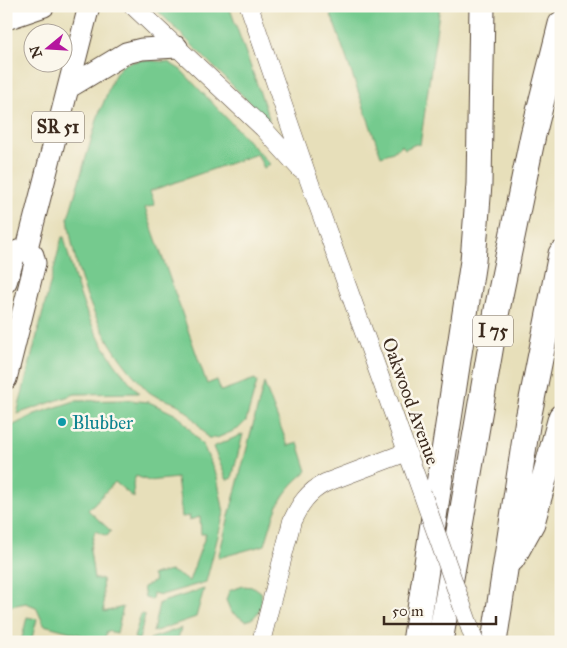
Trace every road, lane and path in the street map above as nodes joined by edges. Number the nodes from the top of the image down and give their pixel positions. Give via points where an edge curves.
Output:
1 (44, 6) edge
2 (89, 6) edge
3 (134, 6) edge
4 (249, 6) edge
5 (256, 6) edge
6 (482, 6) edge
7 (6, 19) edge
8 (561, 24) edge
9 (255, 26) junction
10 (177, 47) junction
11 (68, 88) junction
12 (307, 175) junction
13 (27, 248) junction
14 (561, 254) edge
15 (6, 282) edge
16 (6, 379) edge
17 (561, 417) edge
18 (406, 452) junction
19 (506, 570) junction
20 (260, 642) edge
21 (415, 642) edge
22 (440, 642) edge
23 (475, 642) edge
24 (494, 642) edge

1 - 7 main road
2 - 11 main road, SR 51
3 - 10 street, Oakwood Avenue
4 - 9 street, Oakwood Avenue
5 - 9 street, Oakwood Avenue
6 - 21 highway via 479,184 473,261
8 - 22 highway, I 75 via 533,135 497,310
9 - 12 street, Oakwood Avenue
10 - 11 main road via 126,53
10 - 12 street, Oakwood Avenue via 263,128
11 - 13 main road, SR 51
12 - 18 street, Oakwood Avenue
13 - 15 main road, SR 51 via 15,254
13 - 16 main road, SR 51 via 35,263
14 - 19 highway via 528,419
17 - 19 highway via 532,523
18 - 20 street via 325,482 303,500 292,521
18 - 23 street, Oakwood Avenue, bridge
19 - 24 highway

